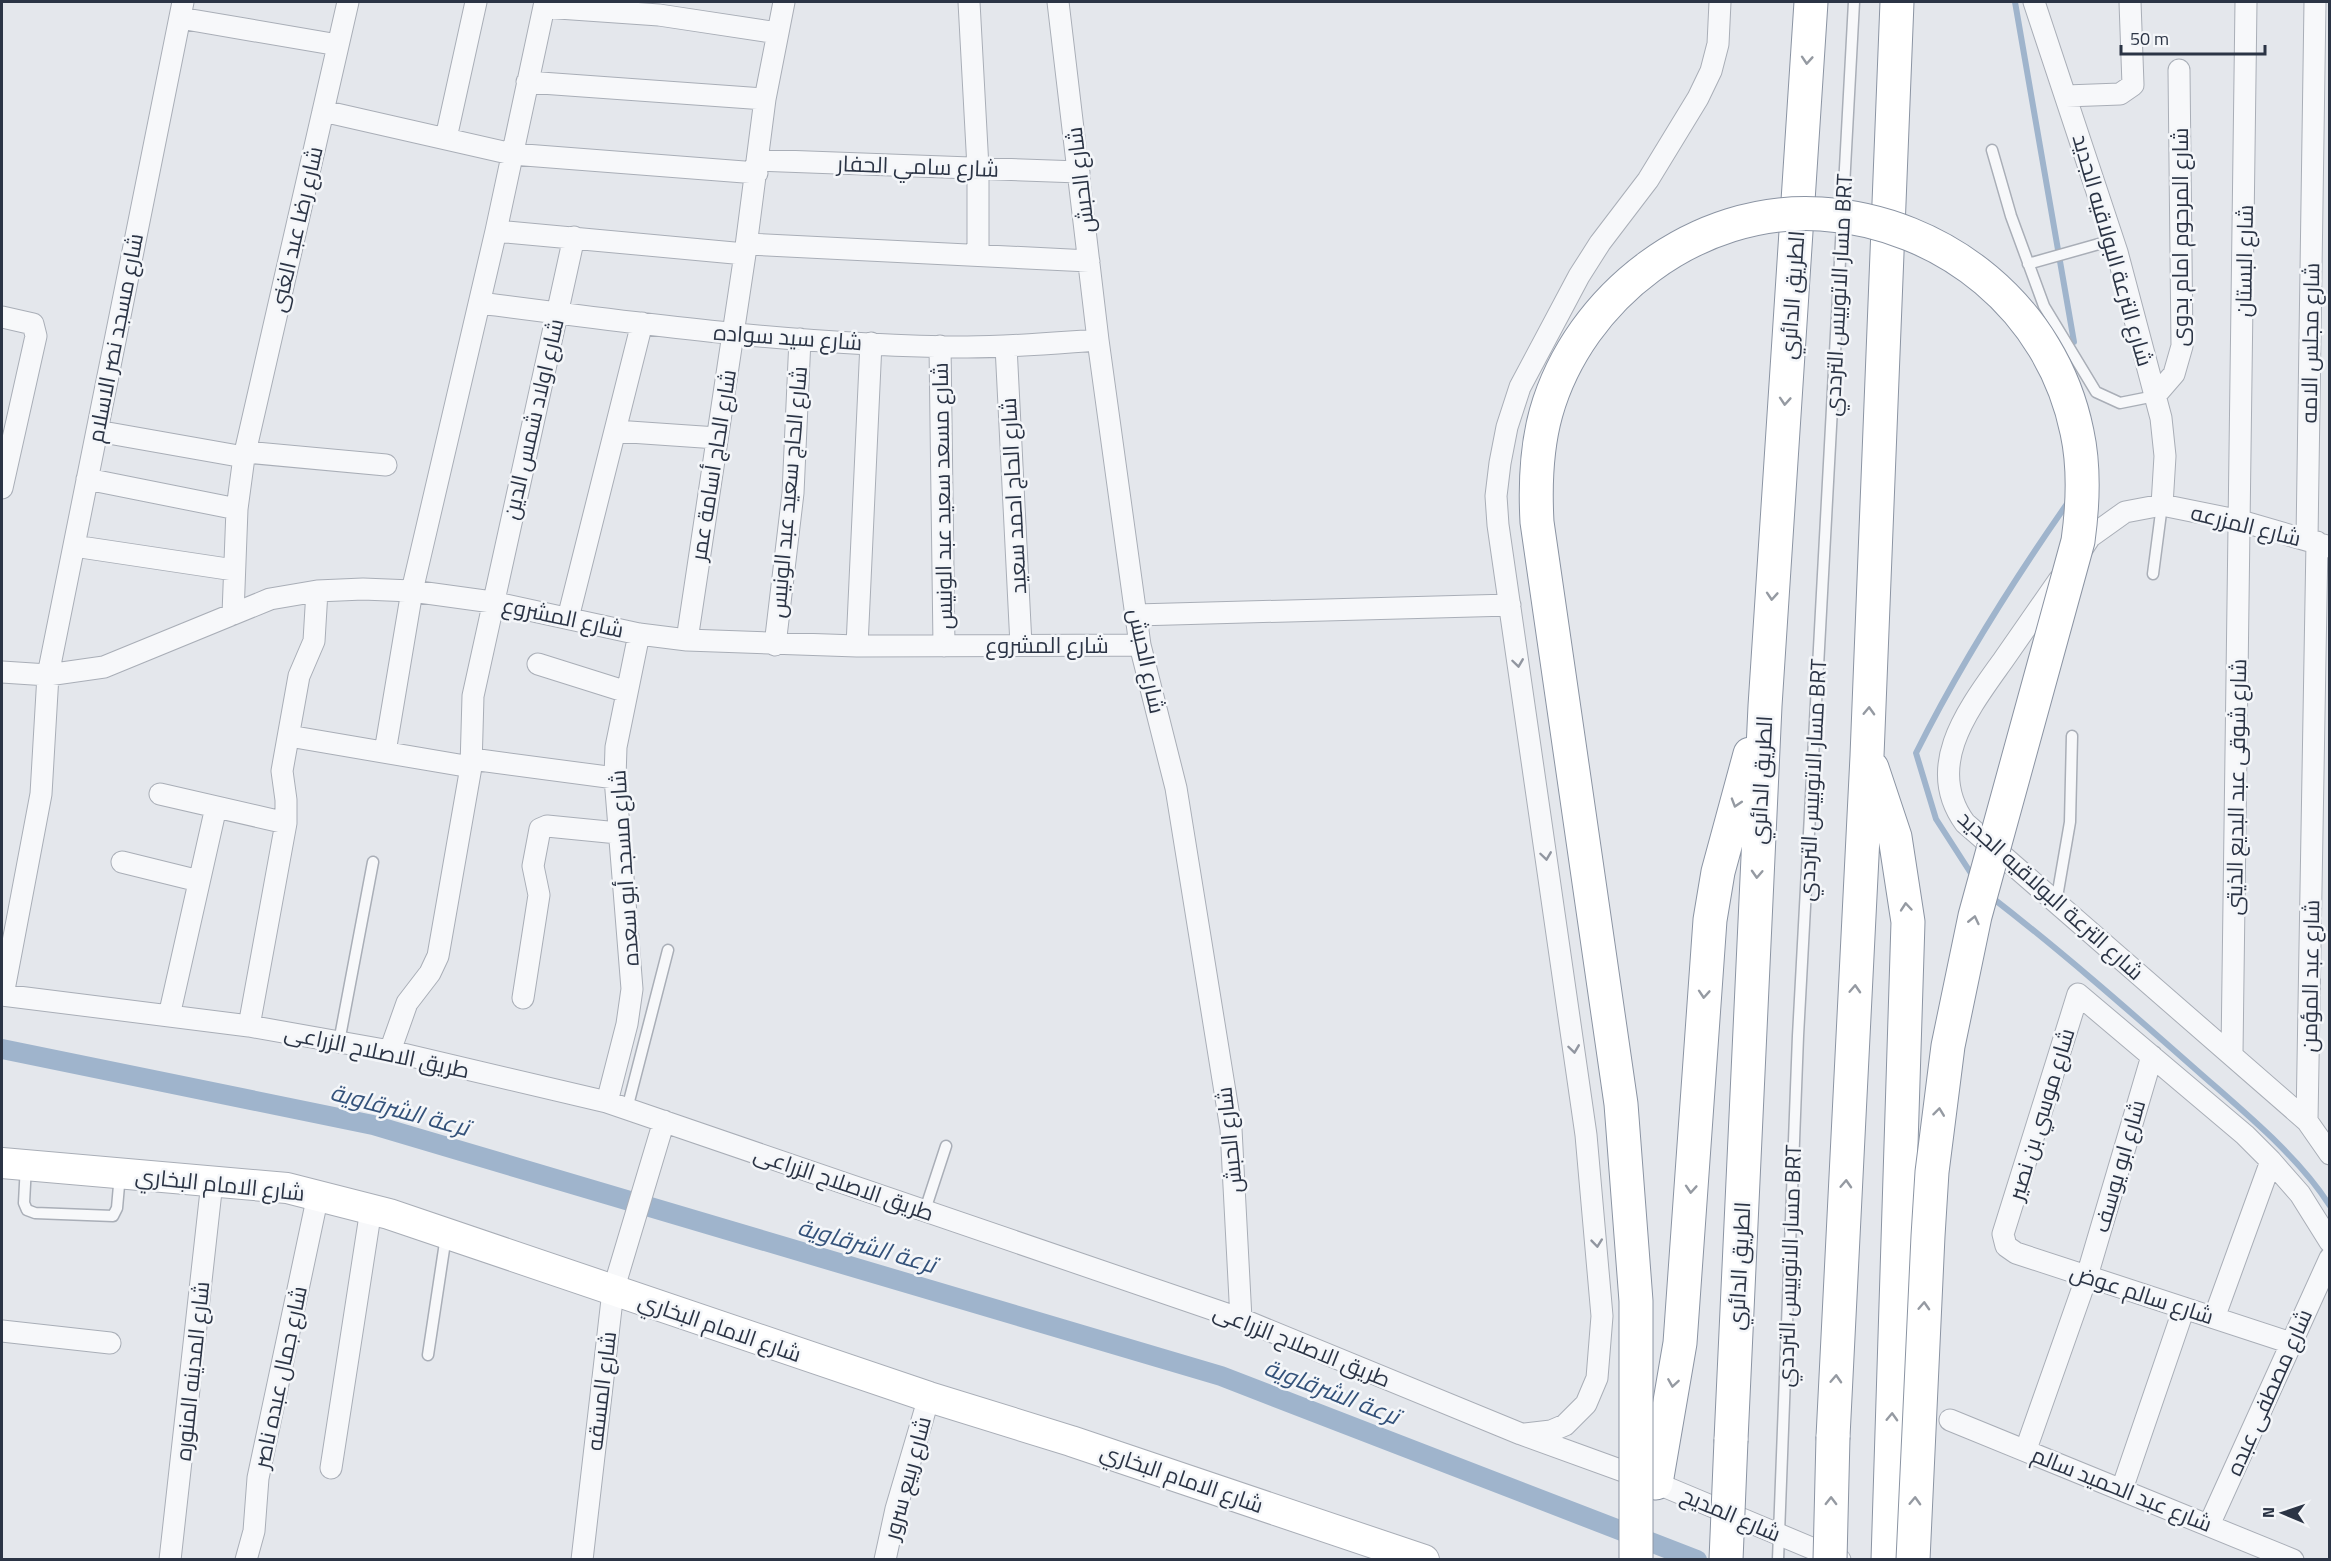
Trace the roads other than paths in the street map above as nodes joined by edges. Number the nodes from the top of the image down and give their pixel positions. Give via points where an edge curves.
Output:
1 (348, 2) edge
2 (476, 2) edge
3 (784, 2) edge
4 (969, 2) edge
5 (1058, 2) edge
6 (1720, 2) edge
7 (1811, 2) edge
8 (1854, 2) edge
9 (1897, 2) edge
10 (2034, 2) edge
11 (2130, 2) edge
12 (2246, 2) edge
13 (2314, 2) edge
14 (545, 4) edge
15 (182, 10) edge
16 (778, 33) junction
17 (338, 45) junction
18 (2179, 70) dead end
19 (527, 82) junction
20 (2066, 96) junction
21 (765, 99) junction
22 (323, 111) junction
23 (446, 138) junction
24 (1992, 150) dead end
25 (512, 153) junction
26 (757, 166) junction
27 (978, 168) junction
28 (1079, 172) junction
29 (496, 231) junction
30 (574, 237) junction
31 (2113, 240) junction
32 (746, 249) junction
33 (978, 255) junction
34 (1089, 261) junction
35 (2028, 264) junction
36 (480, 303) junction
37 (557, 313) junction
38 (2, 317) edge
39 (642, 323) junction
40 (733, 334) junction
41 (800, 339) junction
42 (1098, 340) junction
43 (871, 343) junction
44 (940, 346) junction
45 (1006, 346) junction
46 (2155, 396) junction
47 (97, 431) junction
48 (615, 431) junction
49 (717, 438) junction
50 (245, 455) junction
51 (386, 465) dead end
52 (87, 478) junction
53 (2, 488) edge
54 (2162, 505) junction
55 (237, 509) junction
56 (2241, 521) junction
57 (2318, 543) edge
58 (74, 546) junction
59 (234, 570) junction
60 (2153, 574) dead end
61 (318, 591) junction
62 (412, 591) junction
63 (492, 602) junction
64 (1510, 605) junction
65 (233, 614) junction
66 (1136, 615) junction
67 (568, 618) junction
68 (639, 634) junction
69 (687, 640) junction
70 (775, 645) junction
71 (1021, 645) junction
72 (1140, 645) junction
73 (857, 646) junction
74 (944, 646) junction
75 (538, 664) dead end
76 (2, 672) edge
77 (48, 675) junction
78 (627, 692) junction
79 (1765, 706) junction
80 (289, 736) junction
81 (2072, 736) dead end
82 (385, 752) junction
83 (1867, 756) junction
84 (471, 763) junction
85 (615, 778) junction
86 (160, 794) dead end
87 (216, 807) junction
88 (286, 823) junction
89 (618, 833) junction
90 (122, 862) dead end
91 (373, 862) dead end
92 (200, 882) junction
93 (2056, 904) junction
94 (668, 950) dead end
95 (2, 995) edge
96 (523, 998) dead end
97 (169, 1016) junction
98 (249, 1026) junction
99 (339, 1042) junction
100 (390, 1051) junction
101 (2232, 1053) junction
102 (2152, 1056) junction
103 (607, 1102) junction
104 (627, 1109) junction
105 (664, 1121) junction
106 (2316, 1122) edge
107 (946, 1146) dead end
108 (2330, 1154) edge
109 (2271, 1161) junction
110 (14, 1164) edge
111 (120, 1174) junction
112 (212, 1182) junction
113 (318, 1195) junction
114 (371, 1209) junction
115 (925, 1210) junction
116 (447, 1233) junction
117 (2003, 1234) joint
118 (2330, 1242) edge
119 (2330, 1258) edge
120 (2087, 1276) junction
121 (617, 1278) junction
122 (2184, 1308) junction
123 (2214, 1318) junction
124 (1240, 1319) junction
125 (2, 1331) edge
126 (2291, 1343) junction
127 (110, 1344) dead end
128 (428, 1354) dead end
129 (929, 1397) junction
130 (1950, 1420) dead end
131 (1521, 1434) junction
132 (2026, 1449) junction
133 (331, 1468) dead end
134 (1656, 1483) junction
135 (2122, 1489) junction
136 (2209, 1525) junction
137 (170, 1560) edge
138 (246, 1560) edge
139 (582, 1560) edge
140 (885, 1560) edge
141 (1424, 1560) edge
142 (1636, 1560) edge
143 (1726, 1560) edge
144 (1778, 1560) edge
145 (1830, 1560) edge
146 (1840, 1560) edge
147 (1888, 1560) edge
148 (1913, 1560) edge
149 (2293, 1560) edge

1 - 17 street, شارع رضا عبد الغنى
2 - 23 street
3 - 16 street, شارع الحاج أسامة عمر
4 - 27 street
5 - 28 street, شارع الحبش
6 - 64 street via 1718,44 1698,98 1648,180 1579,276 1520,387 1507,428 1496,496
7 -> 79 highway, الطريق الدائري
8 - 144 lane, مسار الاتوبيس الترددي BRT via 1798,1036
83 -> 9 highway
10 - 20 street, شارع الترعة البولاقيه الجديد
11 - 20 street via 2134,80 2130,89 2120,94
12 - 56 street, شارع البستان
13 - 57 street, شارع مجلس الامه
14 - 16 street via 659,15
14 - 19 street
15 - 17 street
15 - 47 street, شارع مسجد نصر الاسلام
16 - 21 street, شارع الحاج أسامة عمر
17 - 22 street, شارع رضا عبد الغنى
18 - 46 street, شارع المرحوم امام بدوى via 2182,346 2174,374
19 - 21 street
19 - 25 street
20 - 31 street, شارع الترعة البولاقيه الجديد
21 - 26 street, شارع الحاج أسامة عمر
22 - 23 street, شارع سامي الحفار
22 - 50 street, شارع رضا عبد الغنى
23 - 25 street, شارع سامي الحفار
24 - 35 lane
25 - 26 street, شارع سامي الحفار
25 - 29 street
26 - 27 street, شارع سامي الحفار
26 - 32 street, شارع الحاج أسامة عمر
27 - 28 street, شارع سامي الحفار
27 - 33 street
28 - 34 street, شارع الحبش
29 - 30 street
29 - 36 street
30 - 32 street
30 - 37 street, شارع اولاد شمس الدين
31 - 35 lane
31 - 46 street, شارع الترعة البولاقيه الجديد
32 - 33 street
32 - 40 street, شارع الحاج أسامة عمر
33 - 34 street
34 - 42 street, شارع الحبش
35 - 46 lane via 2044,306 2096,392 2120,403
36 - 37 street, شارع سيد سواده
36 - 62 street
37 - 39 street, شارع سيد سواده
37 - 63 street, شارع اولاد شمس الدين
38 - 53 street via 33,324 36,336
39 - 40 street, شارع سيد سواده
39 - 48 street
40 - 41 street, شارع سيد سواده
40 - 49 street, شارع الحاج أسامة عمر
41 - 43 street, شارع سيد سواده
41 - 70 street, شارع الحاج سعيد عبد الونيس via 793,493
42 - 45 street, شارع سيد سواده
42 - 66 street, شارع الحبش
43 - 44 street, شارع سيد سواده
43 - 73 street
44 - 45 street, شارع سيد سواده
44 - 74 street, شارع مسعد سعيد عبد الونيس
45 - 71 street, شارع الحاج احمد سعيد
46 - 54 street, شارع الترعة البولاقيه الجديد via 2165,456
47 - 50 street
47 - 52 street, شارع مسجد نصر الاسلام
48 - 49 street
48 - 67 street
49 - 69 street, شارع الحاج أسامة عمر
50 - 51 street
50 - 55 street, شارع رضا عبد الغنى
52 - 55 street
52 - 58 street, شارع مسجد نصر الاسلام
54 - 56 street, شارع المزرعه
54 - 60 lane, شارع الترعة البولاقيه الجديد
54 - 93 street, شارع الترعة البولاقيه الجديد via 2125,512 2090,537 1979,693 1950,753 1948,783 1955,809 1965,823
55 - 59 street, شارع رضا عبد الغنى
56 - 57 street, شارع المزرعه
56 - 101 street, شارع شوقى عبد البديع الذيتى
57 - 106 street, شارع عبد المؤمن
58 - 59 street
58 - 77 street, شارع مسجد نصر الاسلام
59 - 65 street, شارع رضا عبد الغنى
61 - 62 street, شارع المشروع
61 - 65 street, شارع المشروع via 270,598
61 - 80 street via 314,641 299,676
62 - 63 street, شارع المشروع
62 - 82 street
63 - 67 street, شارع المشروع
63 - 84 street, شارع اولاد شمس الدين via 473,696
64 - 66 street
64 -> 131 street via 1586,1135 1602,1316 1596,1378 1586,1404 1577,1415 1551,1431
65 - 77 street, شارع المشروع via 104,667
66 - 72 street, شارع الحبش
67 - 68 street, شارع المشروع
68 - 69 street, شارع المشروع
68 - 78 street, شارع مسجد أبو سعده
69 - 70 street, شارع المشروع
70 - 73 street, شارع المشروع
71 - 72 street, شارع المشروع
71 - 74 street, شارع المشروع
72 - 124 street, شارع الحبش via 1176,788 1231,1128
73 - 74 street, شارع المشروع
75 - 78 street
76 - 77 street, شارع المشروع
77 - 95 street, شارع مسجد نصر الاسلام via 41,794
78 - 85 street, شارع مسجد أبو سعده via 616,747
79 -> 134 highway via 1731,817 1710,920 1680,1343
79 -> 143 highway, الطريق الدائري, bridge
80 - 82 street
80 - 88 street via 282,771
81 - 93 lane via 2070,822
82 - 84 street
145 -> 83 highway, bridge
147 -> 83 highway via 1908,922 1895,837
84 - 85 street
84 - 100 street, شارع اولاد شمس الدين via 438,956 407,1003
85 - 89 street, شارع مسجد أبو سعده
86 - 87 street
87 - 88 street
87 - 92 street
88 - 98 street
89 - 96 street via 547,826 540,829 532,866 539,895
89 - 103 street, شارع مسجد أبو سعده via 632,989
90 - 92 street
91 - 99 lane
92 - 97 street
93 - 101 street, شارع الترعة البولاقيه الجديد
94 - 104 lane
95 - 97 street, طريق الاصلاح الزراعى
97 - 98 street, طريق الاصلاح الزراعى
98 - 99 street, طريق الاصلاح الزراعى
99 - 100 street, طريق الاصلاح الزراعى
100 - 103 street, طريق الاصلاح الزراعى
101 - 106 street, شارع الترعة البولاقيه الجديد
102 - 109 street
102 - 117 street, شارع موسي بن نصير via 2078,994
102 - 120 street, شارع ابو يوسف
103 - 104 street, طريق الاصلاح الزراعى
104 - 105 street, طريق الاصلاح الزراعى
105 - 115 street, طريق الاصلاح الزراعى
105 - 121 street, شارع المسقه
106 - 108 street, شارع الترعة البولاقيه الجديد
107 - 115 lane
109 - 118 street via 2300,1194
109 - 123 street
110 - 111 street, شارع الامام البخاري
110 - 111 lane via 27,1210 35,1213 113,1216
111 - 112 street, شارع الامام البخاري
112 - 113 street, شارع الامام البخاري via 287,1188
112 - 137 street, شارع المدينه المنوره
113 - 114 street, شارع الامام البخاري
113 - 138 street, شارع جمال عبده ناصر via 258,1478 254,1531
114 - 116 street, شارع الامام البخاري
114 - 133 street
115 - 124 street, طريق الاصلاح الزراعى
116 - 121 street, شارع الامام البخاري
116 - 128 lane
117 - 120 street, شارع سالم عوض via 2007,1246 2016,1253
119 - 126 street, شارع مصطفى عبده
120 - 122 street, شارع سالم عوض
120 - 132 street, شارع ابو يوسف
121 - 129 street, شارع الامام البخاري
121 - 139 street, شارع المسقه
122 - 123 street, شارع سالم عوض
122 - 135 street
123 - 126 street, شارع سالم عوض
124 - 131 street, طريق الاصلاح الزراعى
125 - 127 street
126 - 136 street, شارع مصطفى عبده
129 - 140 street, شارع ربيع سرور
129 - 141 street, شارع الامام البخاري
130 - 132 street, شارع عبد الحميد سالم
131 - 134 street, طريق الاصلاح الزراعى
132 - 135 street, شارع عبد الحميد سالم
134 - 146 street, شارع المديح
135 - 136 street, شارع عبد الحميد سالم
136 - 149 street, شارع عبد الحميد سالم
148 -> 142 highway, bridge via 1931,1183 1948,1046 1978,905 2078,541 2083,505 2082,468 2068,397 2044,348 2012,303 1971,267 1924,239 1864,220 1819,214 1756,219 1712,232 1656,261 1620,290 1575,347 1558,379 1538,449 1537,522 1621,1104 1636,1300

